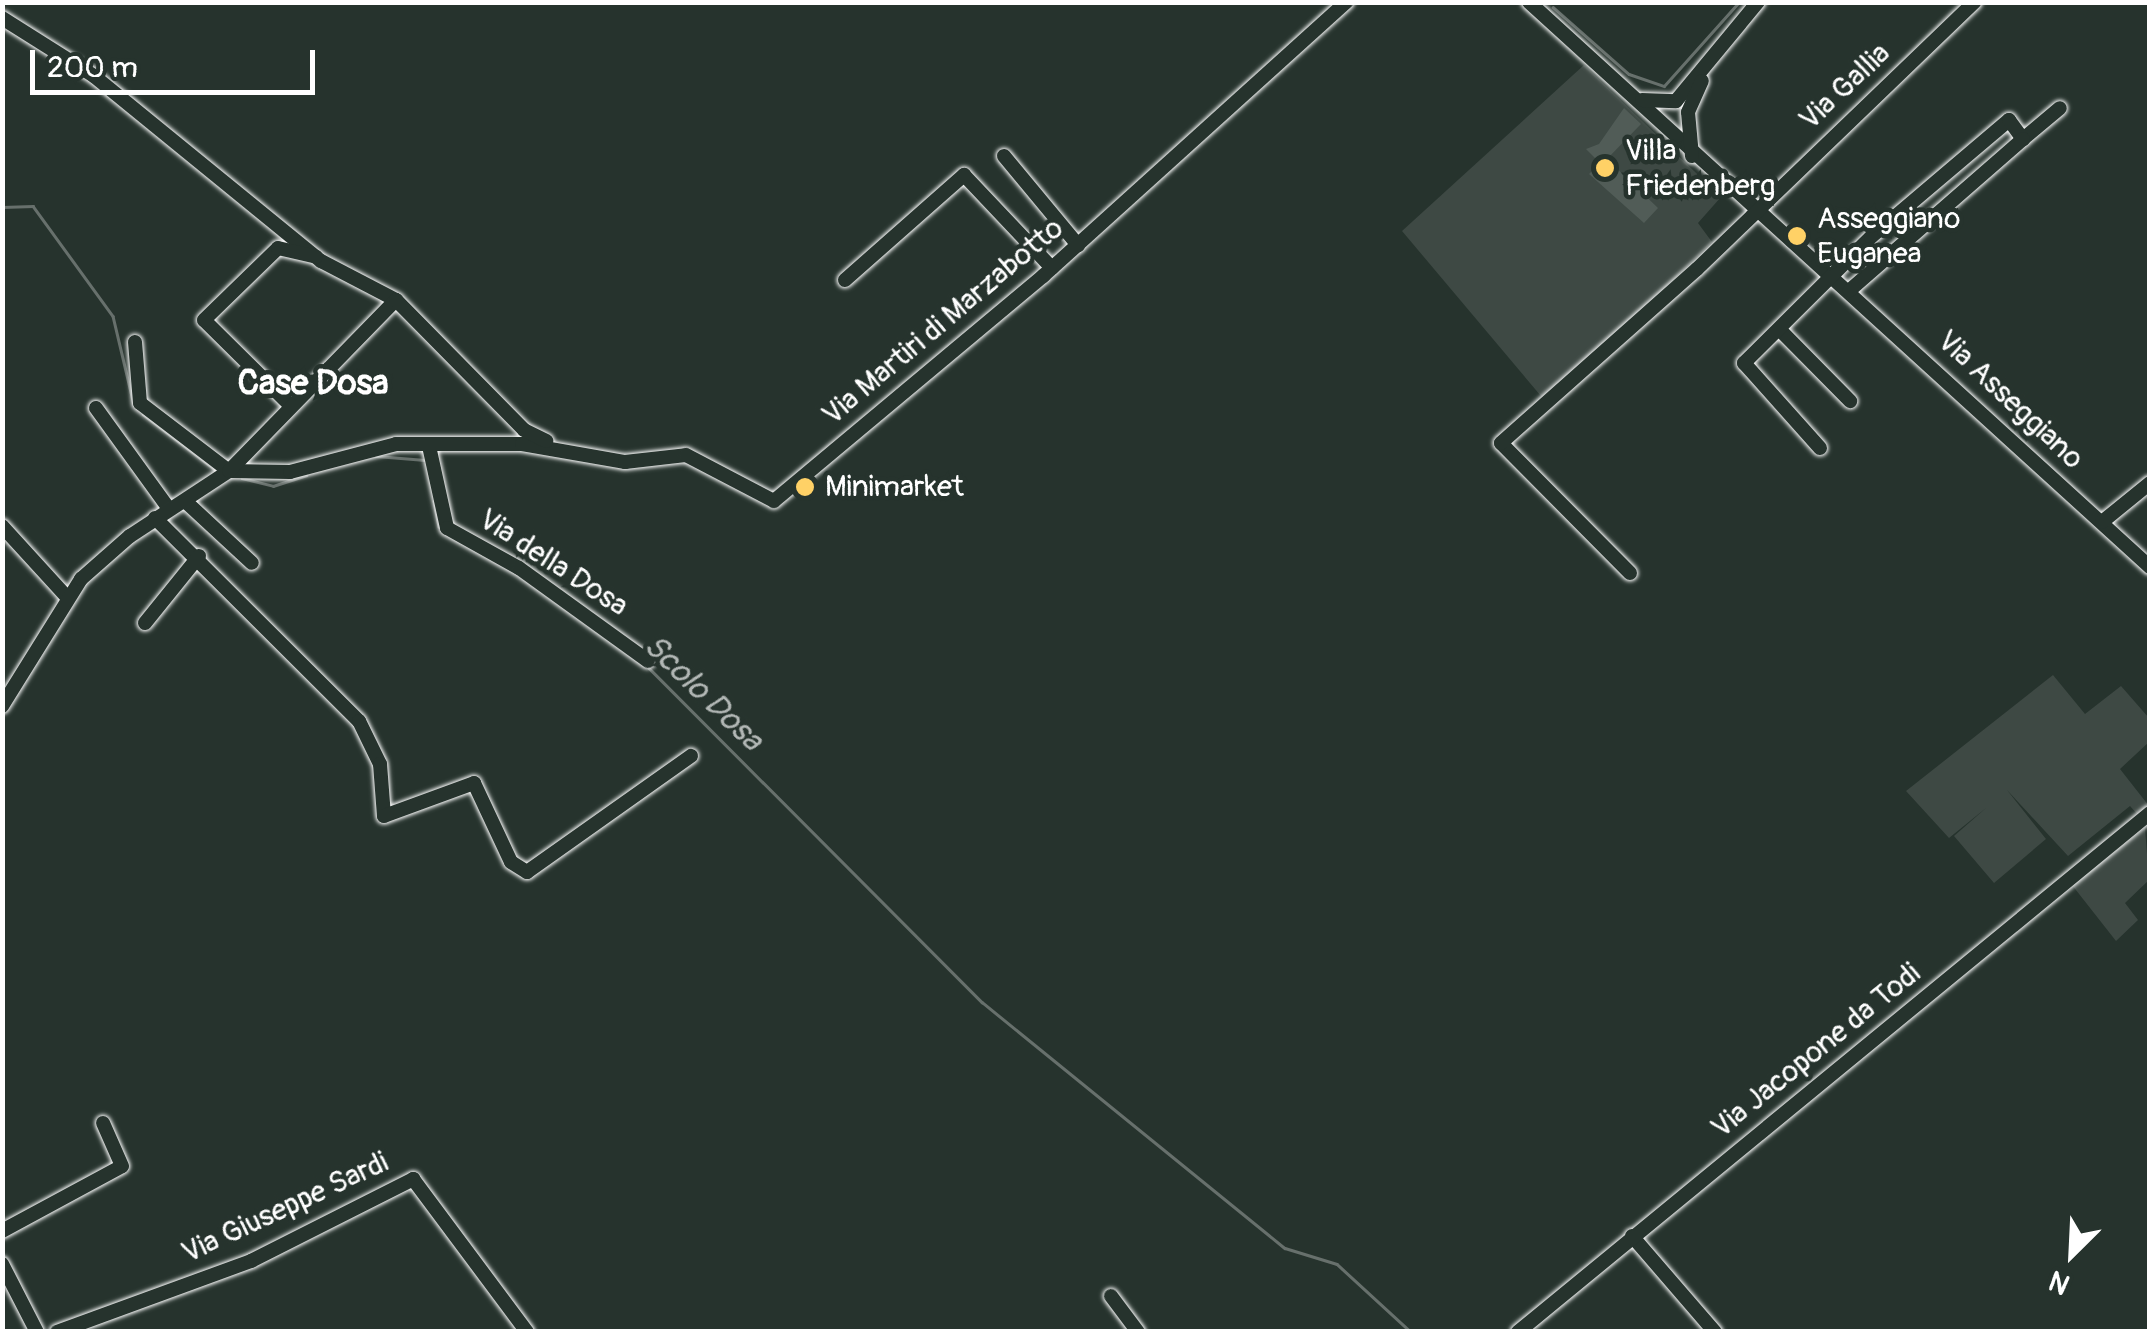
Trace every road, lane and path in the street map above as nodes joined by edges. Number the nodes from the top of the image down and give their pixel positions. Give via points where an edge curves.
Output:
1 (1346, 2) edge
2 (1529, 2) edge
3 (1758, 2) edge
4 (1974, 2) edge
5 (2, 18) edge
6 (2060, 108) dead end
7 (1676, 113) junction
8 (2024, 139) junction
9 (1004, 156) dead end
10 (1754, 212) junction
11 (1078, 244) junction
12 (316, 257) junction
13 (1052, 268) junction
14 (1830, 276) junction
15 (845, 280) dead end
16 (1850, 290) junction
17 (396, 300) junction
18 (1780, 330) junction
19 (134, 342) dead end
20 (1850, 401) dead end
21 (290, 406) junction
22 (96, 408) dead end
23 (526, 439) junction
24 (429, 446) junction
25 (1820, 448) dead end
26 (245, 460) junction
27 (222, 476) junction
28 (2150, 483) edge
29 (185, 501) junction
30 (170, 509) junction
31 (156, 518) junction
32 (2102, 522) junction
33 (2, 526) edge
34 (199, 556) junction
35 (252, 562) dead end
36 (2150, 567) edge
37 (1630, 573) dead end
38 (66, 596) junction
39 (144, 623) dead end
40 (648, 661) dead end
41 (2, 706) edge
42 (691, 756) dead end
43 (2150, 813) edge
44 (103, 1122) dead end
45 (2, 1230) edge
46 (1632, 1236) junction
47 (2, 1264) edge
48 (1110, 1296) dead end
49 (36, 1332) edge
50 (57, 1332) edge
51 (527, 1332) edge
52 (1138, 1332) edge
53 (1518, 1332) edge
54 (1715, 1332) edge

1 - 11 street, Via Martiri di Marzabotto
2 - 7 street via 1634,98
3 - 7 street
4 - 10 street, Via Gallia
5 - 12 street via 106,85
6 - 8 street
7 - 10 street, Via Asseggiano via 1692,156
8 - 14 street via 2009,120
8 - 16 street
9 - 11 street
10 - 14 street, Via Asseggiano
10 - 37 street, Via Gallia via 1501,450
11 - 13 street, Via Martiri di Marzabotto
12 - 17 street
12 - 21 street via 278,248 204,320
13 - 15 street via 964,176
13 - 23 street, Via Martiri di Marzabotto via 774,502 693,457 598,460
14 - 16 street, Via Asseggiano
14 - 18 street
16 - 32 street, Via Asseggiano
17 - 21 street
17 - 23 street
18 - 20 street
18 - 25 street via 1744,364
19 - 27 street via 140,403
21 - 26 street
22 - 30 street
23 - 24 street
24 - 26 street via 384,446 271,474
24 - 40 street, Via della Dosa via 447,528 519,568
26 - 27 street
27 - 29 street
28 - 32 street
29 - 30 street
29 - 35 street
30 - 31 street
31 - 34 street
31 - 38 street
32 - 36 street, Via Asseggiano
33 - 38 street
34 - 39 street
34 - 42 street via 359,721 380,764 384,816 474,784 511,862 527,872
38 - 41 street
43 - 46 street, Via Jacopone da Todi
44 - 45 street via 122,1166
46 - 53 street, Via Jacopone da Todi
46 - 54 street
47 - 49 street
48 - 52 street
50 - 51 street, Via Giuseppe Sardi via 250,1261 413,1179

